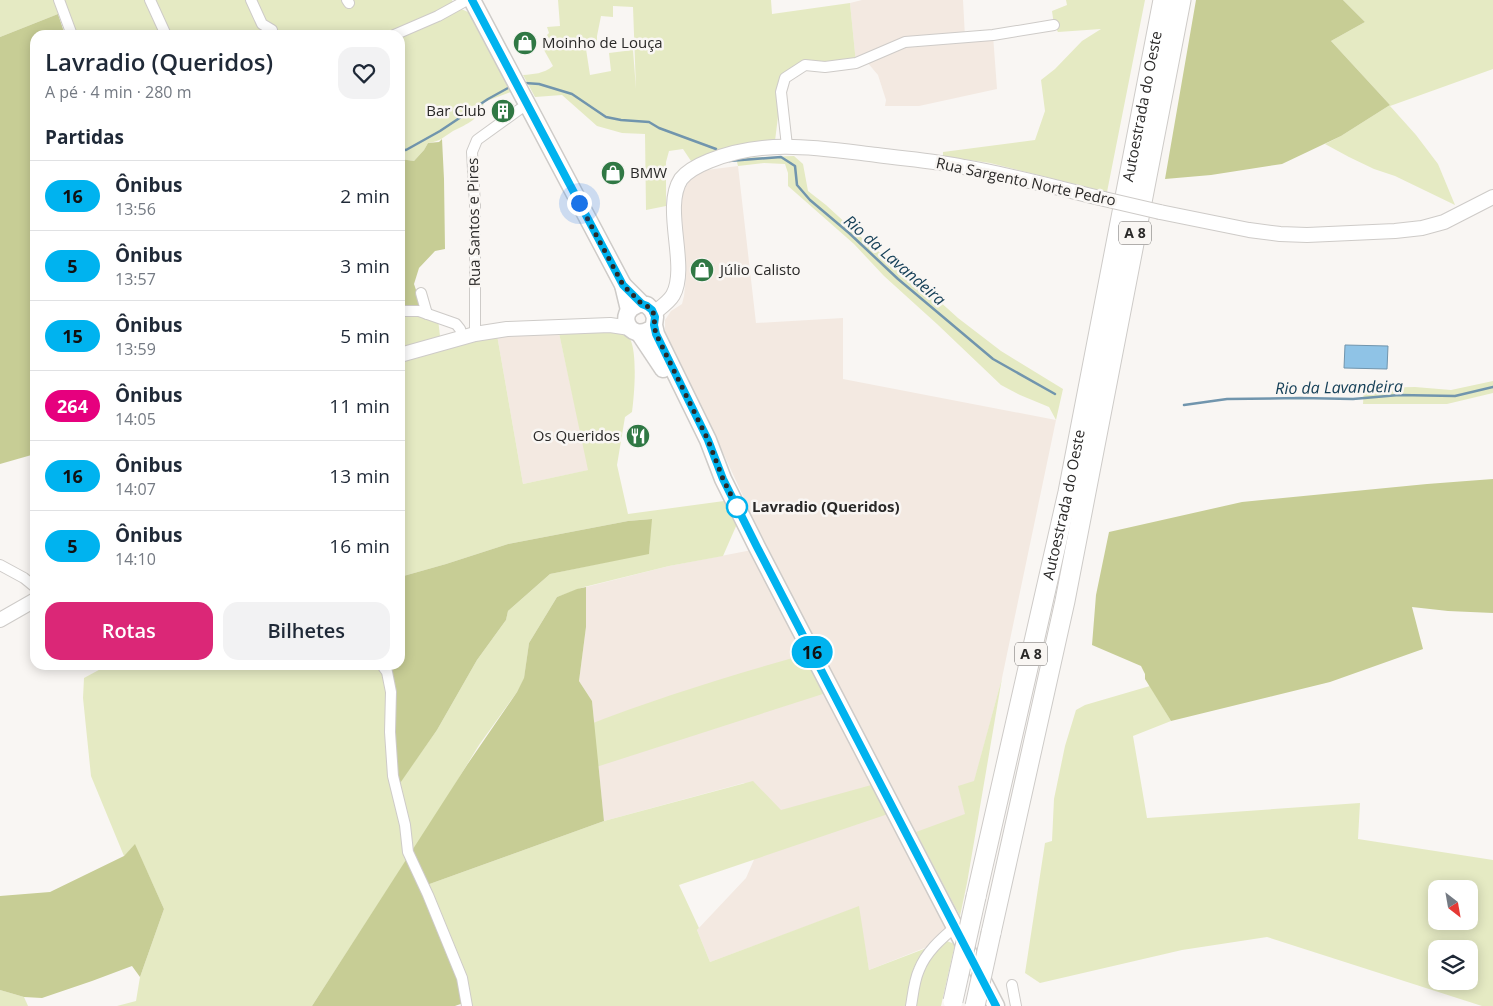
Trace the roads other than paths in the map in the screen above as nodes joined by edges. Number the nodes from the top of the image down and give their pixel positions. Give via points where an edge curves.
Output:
1 (53, 0) edge
2 (60, 0) edge
3 (150, 0) edge
4 (251, 0) edge
5 (467, 0) edge
6 (472, 0) edge
7 (1163, 0) edge
8 (1181, 0) edge
9 (1054, 25) dead end
10 (63, 30) edge
11 (70, 30) edge
12 (164, 30) edge
13 (272, 30) dead end
14 (405, 30) edge
15 (527, 106) junction
16 (787, 146) junction
17 (1493, 197) edge
18 (421, 293) dead end
19 (405, 311) edge
20 (427, 314) junction
21 (640, 317) junction
22 (469, 336) junction
23 (405, 354) edge
24 (0, 565) edge
25 (30, 589) edge
26 (30, 595) edge
27 (0, 620) edge
28 (386, 670) edge
29 (955, 927) junction
30 (1012, 985) dead end
31 (953, 1003) edge
32 (467, 1006) edge
33 (911, 1006) edge
34 (976, 1006) edge
35 (996, 1006) edge
36 (1016, 1006) edge

1 - 10 street
2 - 11 street
3 - 12 street
4 - 13 street via 262,24
5 - 14 street
6 - 15 main road
7 - 31 highway, Autoestrada do Oeste / A 8, bridge via 1068,492
8 - 34 highway, Autoestrada do Oeste / A 8, bridge via 1063,610
9 - 16 street via 993,35 904,42 856,63 825,67 805,65 785,78 780,92
15 - 21 main road
15 - 22 street, Rua Santos e Pires via 477,140 472,152 475,205
16 - 17 street, Rua Sargento Norte Pedro, bridge via 961,166 1160,212 1280,234 1395,232 1422,228 1444,222
16 - 21 street, Rua Sargento Norte Pedro via 726,155 686,173 675,198 675,289 669,300
18 - 20 street
19 - 20 street
20 - 22 street via 456,324
21 - 22 street, Rua Sargento Norte Pedro via 610,325 507,329
21 - 29 main road via 667,357 701,444 723,479
22 - 23 street
24 - 25 street via 18,575
26 - 27 street
28 - 32 street via 391,692 393,776 408,852 462,978
29 - 33 street via 926,956 918,971
29 - 35 main road
30 - 36 street

